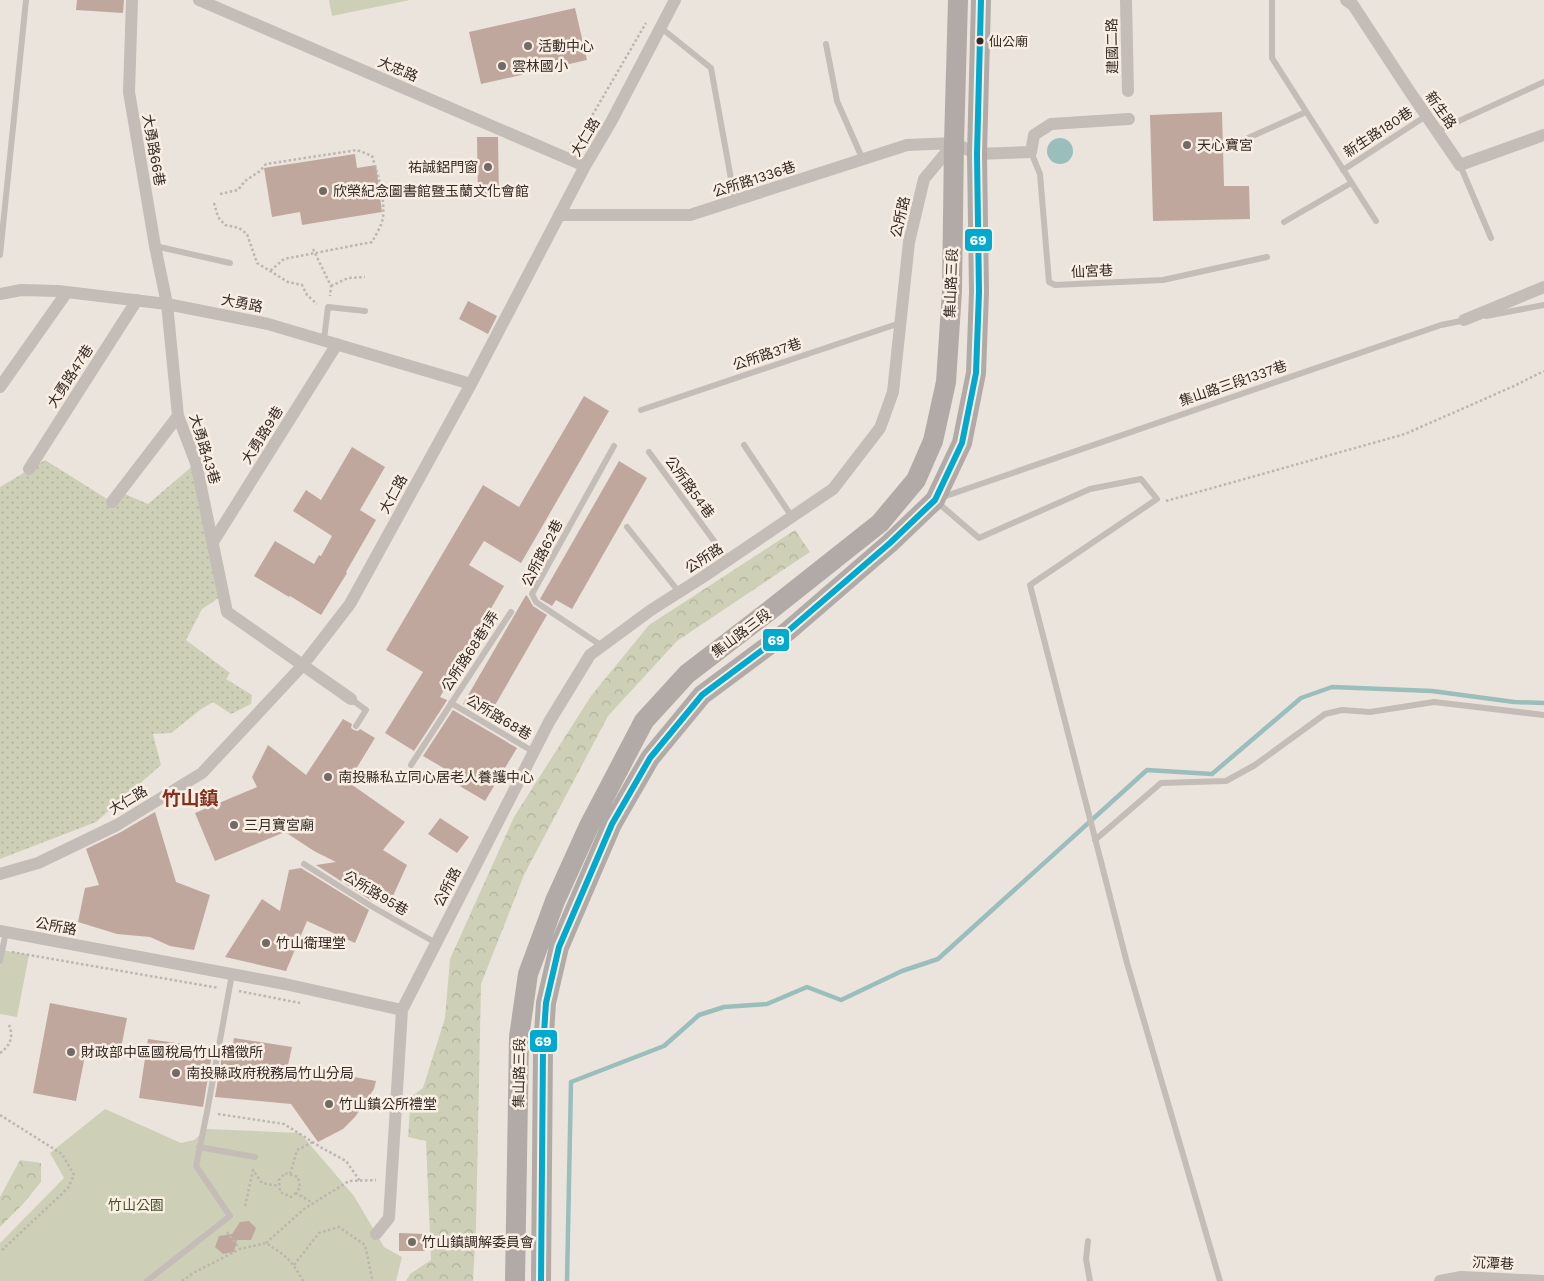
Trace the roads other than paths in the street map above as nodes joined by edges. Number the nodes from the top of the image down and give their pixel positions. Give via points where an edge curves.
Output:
1 (26, 0) edge
2 (132, 0) edge
3 (199, 0) edge
4 (674, 0) edge
5 (958, 0) edge
6 (982, 0) edge
7 (1126, 0) edge
8 (1272, 0) edge
9 (1346, 0) edge
10 (660, 27) junction
11 (826, 44) dead end
12 (1544, 82) edge
13 (1128, 92) dead end
14 (1306, 112) junction
15 (1426, 116) junction
16 (1129, 119) dead end
17 (1437, 131) junction
18 (1544, 134) edge
19 (954, 142) junction
20 (1237, 143) dead end
21 (1030, 152) junction
22 (977, 154) junction
23 (863, 160) junction
24 (1460, 165) junction
25 (585, 166) junction
26 (1343, 170) junction
27 (1351, 183) junction
28 (735, 201) junction
29 (559, 215) junction
30 (1376, 221) dead end
31 (1284, 222) dead end
32 (1491, 238) dead end
33 (155, 246) junction
34 (0, 255) edge
35 (1267, 257) dead end
36 (230, 263) dead end
37 (1544, 287) edge
38 (67, 292) junction
39 (0, 294) edge
40 (137, 300) junction
41 (167, 304) junction
42 (1544, 305) edge
43 (364, 311) dead end
44 (1464, 320) junction
45 (901, 322) junction
46 (324, 340) junction
47 (338, 344) junction
48 (471, 384) junction
49 (0, 386) edge
50 (641, 410) dead end
51 (178, 416) junction
52 (744, 445) dead end
53 (614, 446) dead end
54 (649, 452) dead end
55 (28, 469) dead end
56 (934, 500) junction
57 (112, 502) dead end
58 (792, 517) junction
59 (627, 527) dead end
60 (213, 542) junction
61 (728, 560) junction
62 (679, 592) junction
63 (511, 612) dead end
64 (602, 646) junction
65 (302, 666) junction
66 (351, 699) joint
67 (451, 703) junction
68 (1544, 715) edge
69 (356, 726) dead end
70 (534, 752) junction
71 (411, 766) dead end
72 (1095, 840) junction
73 (304, 864) dead end
74 (0, 874) edge
75 (3, 932) edge
76 (436, 943) junction
77 (0, 961) edge
78 (232, 974) junction
79 (402, 1010) junction
80 (199, 1147) junction
81 (255, 1157) dead end
82 (376, 1234) dead end
83 (1088, 1241) dead end
84 (147, 1281) edge
85 (516, 1281) edge
86 (541, 1281) edge
87 (1090, 1281) edge
88 (1220, 1281) edge
89 (1440, 1281) edge
90 (1544, 1281) edge

1 - 34 lane
2 - 33 street, 大勇路66巷 via 129,92
3 - 25 street, 大忠路
4 - 10 street, 大仁路
5 - 19 main road, 集山路三段
6 - 22 main road, 集山路三段
7 - 13 street, 建國二路
8 - 14 lane via 1272,58
9 - 15 street, 新生路 via 1353,5
10 - 25 street, 大仁路
10 - 28 lane via 711,68
11 - 23 lane via 837,101
12 - 17 lane
14 - 20 lane
14 - 26 lane
15 - 17 street, 新生路
15 - 26 lane, 新生路180巷
16 - 21 street via 1051,124 1034,135
17 - 24 street, 新生路
18 - 24 street
19 - 22 street
19 - 23 street, 公所路1336巷 via 907,146
19 - 45 street, 公所路 via 924,179 909,242
19 - 85 main road, 集山路三段 via 952,291 946,382 933,441 916,480 880,523 687,674 644,721 589,826 555,900 528,974 519,1038
21 - 22 street
21 - 35 lane, 仙宮巷 via 1040,174 1049,282 1055,285 1163,280
22 - 56 main road, 集山路三段 via 979,292 976,373 962,443
23 - 28 street, 公所路1336巷
24 - 32 lane
25 - 29 street, 大仁路
26 - 27 lane
27 - 30 lane
27 - 31 lane
28 - 29 street, 公所路1336巷 via 690,216
29 - 48 street, 大仁路
33 - 36 lane
33 - 41 street, 大勇路66巷
37 - 44 street
38 - 39 street, 大勇路 via 21,290
38 - 40 street, 大勇路
38 - 49 street
40 - 41 street, 大勇路
40 - 55 street, 大勇路47巷
41 - 46 street, 大勇路 via 268,324
41 - 51 street, 大勇路43巷
42 - 44 lane, 集山路三段1337巷
43 - 46 lane via 328,307
44 - 56 lane, 集山路三段1337巷 via 1441,325
45 - 50 lane, 公所路37巷
45 - 58 street, 公所路 via 893,392 880,428 833,489
46 - 47 street, 大勇路
47 - 48 street, 大勇路
47 - 60 street, 大勇路9巷
48 - 65 street, 大仁路 via 350,604
51 - 57 street
51 - 60 street, 大勇路43巷 via 196,463
52 - 58 lane
53 - 64 lane, 公所路62巷 via 532,594 536,602
54 - 61 lane, 公所路54巷
56 - 72 lane via 979,538 1090,489 1141,479 1157,499 1030,585
56 - 86 main road, 集山路三段 via 890,543 788,631 702,695 650,758 612,824 559,947 546,1003
58 - 61 street, 公所路
59 - 62 lane
60 - 65 street, 大勇路43巷 via 227,612
61 - 62 street, 公所路
62 - 64 street, 公所路
63 - 67 lane, 公所路68巷1弄
64 - 70 street, 公所路 via 590,655
65 - 66 street, 大勇路43巷
65 - 74 street, 大仁路 via 202,773 117,825 38,863
66 - 69 lane via 366,710
67 - 70 lane, 公所路68巷
67 - 71 lane, 公所路68巷1弄
68 - 72 lane via 1434,702 1370,712 1342,710 1325,714 1255,765 1226,781 1161,783
70 - 76 street, 公所路
72 - 88 lane via 1126,963
73 - 76 lane, 公所路95巷
75 - 77 lane
75 - 78 street, 公所路
76 - 79 street, 公所路
78 - 79 street, 公所路
78 - 80 lane
79 - 82 street, 公所路 via 389,1218
80 - 81 lane
80 - 84 lane via 196,1168 230,1216
83 - 87 lane via 1086,1260
89 - 90 street, 沉潭巷 via 1461,1277

